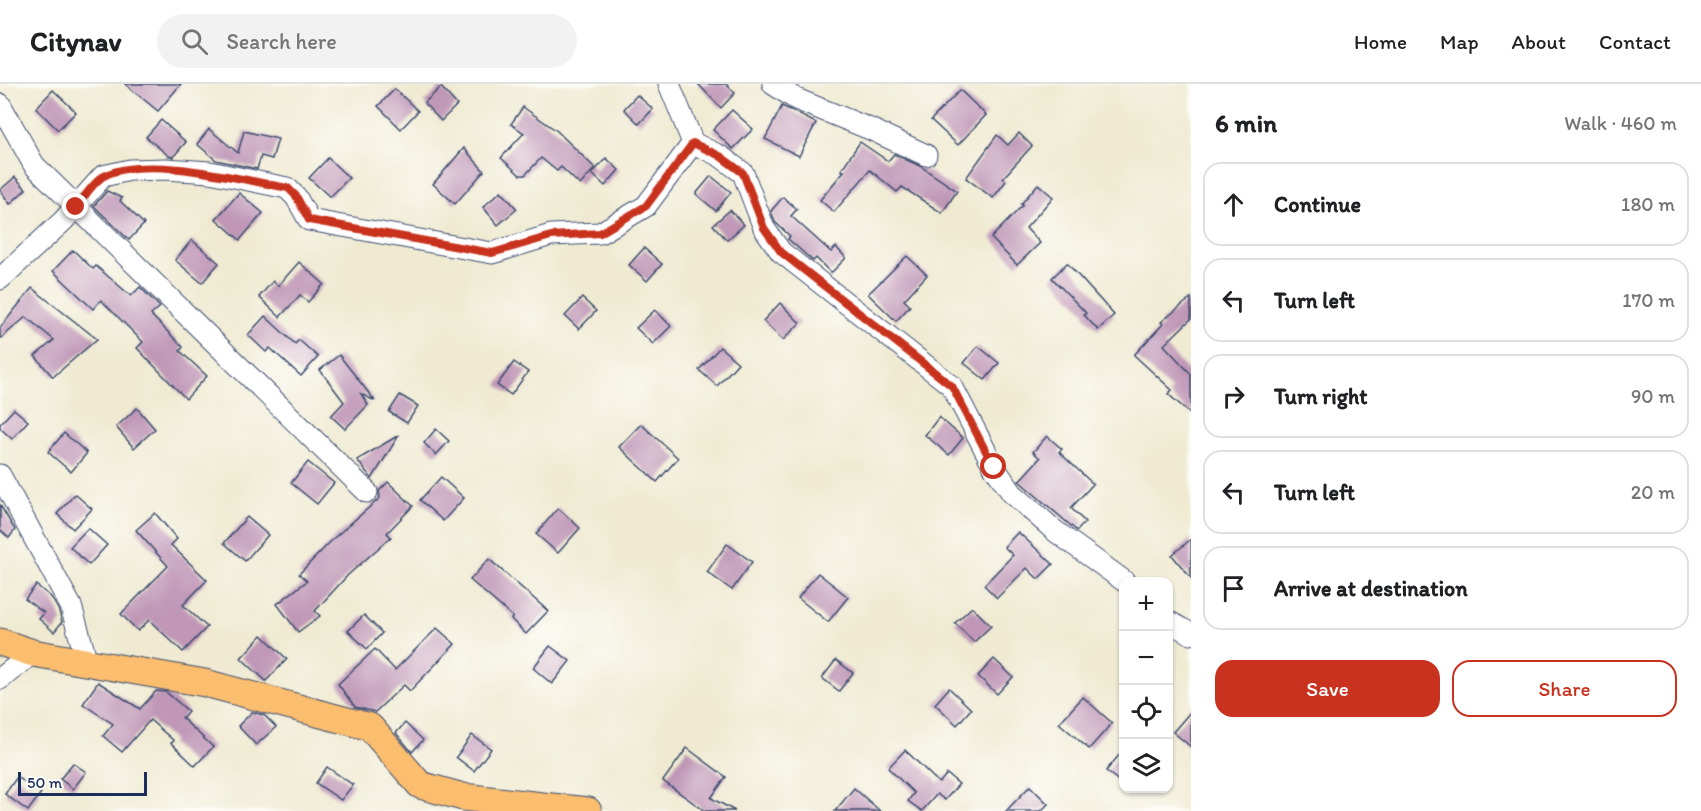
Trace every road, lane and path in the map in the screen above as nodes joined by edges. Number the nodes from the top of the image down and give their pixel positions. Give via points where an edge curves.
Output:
1 (669, 84) edge
2 (773, 84) edge
3 (0, 104) edge
4 (693, 143) junction
5 (926, 155) dead end
6 (76, 207) junction
7 (0, 279) edge
8 (0, 475) edge
9 (367, 492) dead end
10 (1119, 578) edge
11 (1173, 624) edge
12 (1191, 634) edge
13 (0, 642) edge
14 (33, 653) junction
15 (87, 662) junction
16 (0, 679) edge
17 (588, 811) edge

1 - 4 street
2 - 5 street via 796,99
3 - 6 street via 34,165
4 - 6 street via 646,206 600,233 551,236 492,253 309,220 288,188 210,172 130,170 103,176
4 - 10 street via 743,173 764,228 781,252 952,386 1011,493
6 - 7 street
6 - 9 street
8 - 15 street via 71,606
11 - 12 street
13 - 14 main road
14 - 15 main road
14 - 16 street
15 - 17 main road via 205,683 370,727 420,785 463,796

